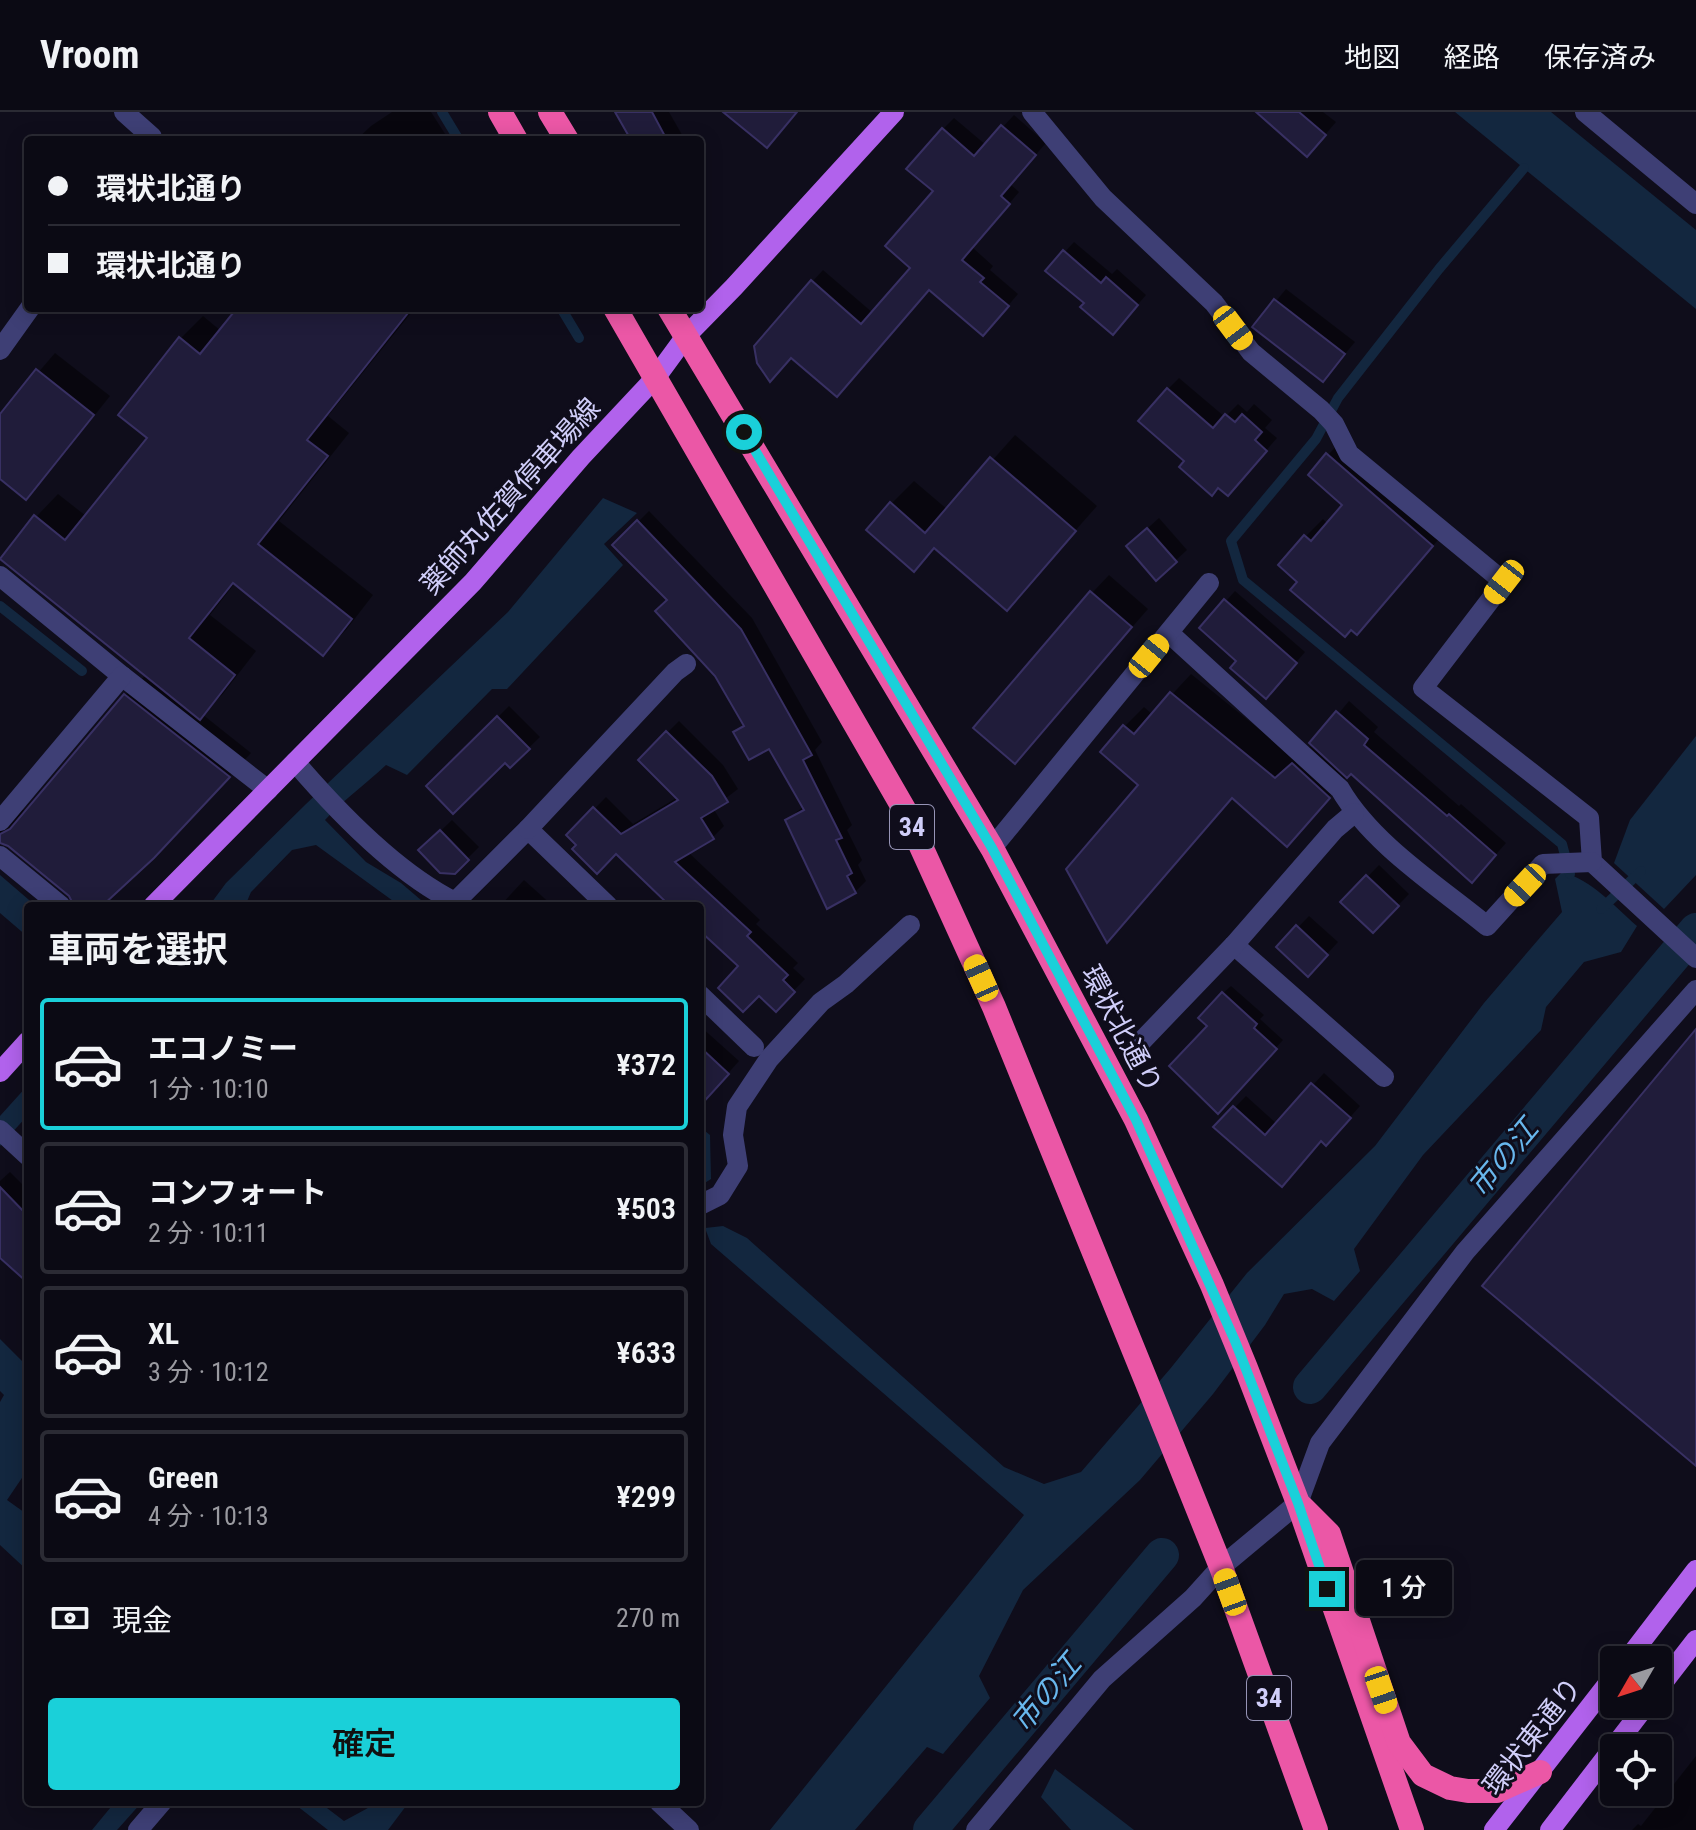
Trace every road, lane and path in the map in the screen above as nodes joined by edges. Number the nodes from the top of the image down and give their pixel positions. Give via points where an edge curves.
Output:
1 (124, 112) edge
2 (500, 112) edge
3 (550, 112) edge
4 (894, 112) edge
5 (1032, 112) edge
6 (1585, 112) edge
7 (151, 136) edge
8 (514, 136) edge
9 (565, 136) edge
10 (1696, 204) edge
11 (27, 312) edge
12 (617, 312) edge
13 (671, 312) edge
14 (686, 336) junction
15 (0, 350) edge
16 (656, 377) junction
17 (0, 576) edge
18 (1209, 583) dead end
19 (1169, 633) junction
20 (686, 664) dead end
21 (122, 676) junction
22 (295, 762) junction
23 (268, 790) junction
24 (1354, 813) junction
25 (0, 821) edge
26 (528, 829) junction
27 (992, 848) junction
28 (0, 856) edge
29 (1589, 864) junction
30 (56, 902) edge
31 (157, 902) edge
32 (452, 902) edge
33 (457, 902) edge
34 (604, 902) edge
35 (910, 925) dead end
36 (1234, 945) junction
37 (1695, 956) edge
38 (1696, 990) edge
39 (704, 999) edge
40 (24, 1045) edge
41 (1137, 1046) dead end
42 (754, 1047) dead end
43 (0, 1072) edge
44 (1384, 1077) dead end
45 (0, 1130) edge
46 (22, 1151) edge
47 (704, 1203) edge
48 (1298, 1503) junction
49 (1221, 1567) junction
50 (1696, 1570) edge
51 (1638, 1646) edge
52 (1693, 1649) edge
53 (1672, 1673) edge
54 (1600, 1694) edge
55 (1636, 1718) edge
56 (1540, 1772) junction
57 (159, 1806) edge
58 (663, 1806) edge
59 (138, 1830) edge
60 (689, 1830) edge
61 (976, 1830) edge
62 (1316, 1830) edge
63 (1412, 1830) edge
64 (1494, 1830) edge
65 (1550, 1830) edge

1 - 7 street
2 - 8 highway
3 - 9 highway
4 - 14 main road, 薬師丸佐賀停車場線
5 - 29 street via 1103,198 1214,303 1251,352 1328,417 1349,454 1504,582 1423,688 1589,818
6 - 10 street
11 - 15 street
12 - 16 highway, 34
13 - 14 highway, 環状北通り / 34
14 - 16 main road, 薬師丸佐賀停車場線
14 - 27 highway, 環状北通り / 34
16 - 22 main road, 薬師丸佐賀停車場線 via 473,582
16 - 49 highway, 34 via 904,809 994,1007
17 - 21 street
18 - 19 street
19 - 24 street via 1340,789
19 - 27 street
20 - 26 street
21 - 23 street
21 - 25 street
22 - 23 main road, 薬師丸佐賀停車場線
22 - 32 street via 337,811
23 - 31 main road, 薬師丸佐賀停車場線
24 - 29 street via 1487,926 1543,864
24 - 36 street
26 - 33 street
26 - 34 street
27 - 48 highway, 環状北通り / 34 via 1136,1120 1212,1285
28 - 30 street
29 - 37 street
35 - 47 street via 821,1002 769,1059 737,1107 733,1135 738,1166 720,1195
36 - 41 street
36 - 44 street
38 - 48 street via 1465,1252 1320,1443
39 - 42 street
40 - 43 main road
45 - 46 street
48 - 49 street
48 - 56 highway via 1329,1534 1399,1743 1423,1775 1450,1788 1497,1791
48 - 63 highway, 環状北通り / 34
49 - 61 street via 1102,1679
49 - 62 highway, 34
50 - 51 main road
52 - 53 main road
54 - 56 main road, 環状東通り
55 - 65 main road
56 - 64 main road, 環状東通り
57 - 59 street
58 - 60 street

